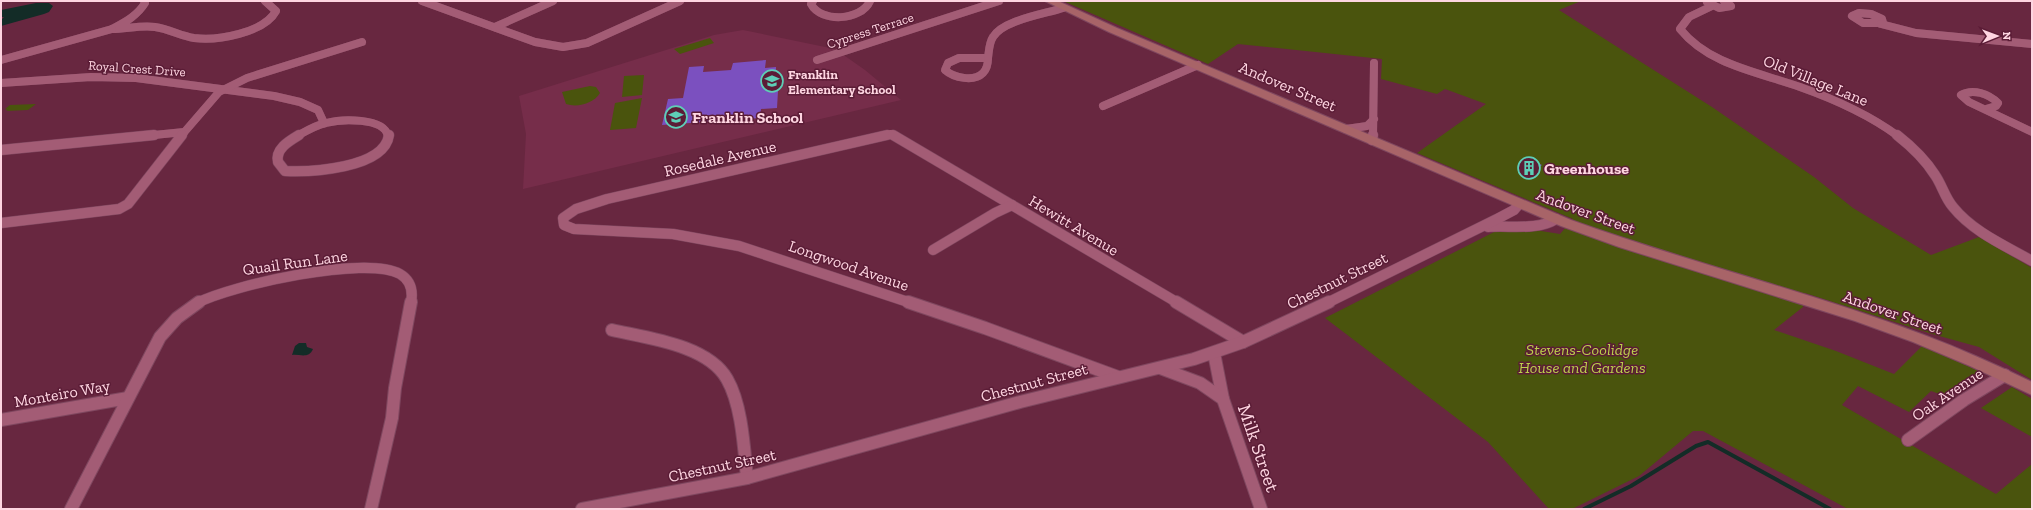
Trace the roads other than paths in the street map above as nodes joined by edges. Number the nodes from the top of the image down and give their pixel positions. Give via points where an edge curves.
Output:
1 (144, 1) edge
2 (266, 1) edge
3 (423, 1) edge
4 (553, 1) edge
5 (680, 1) edge
6 (813, 1) edge
7 (870, 1) edge
8 (999, 1) edge
9 (1050, 1) edge
10 (1724, 1) edge
11 (1710, 3) edge
12 (1063, 8) junction
13 (1881, 24) dead end
14 (495, 26) junction
15 (112, 29) junction
16 (362, 42) dead end
17 (2032, 44) edge
18 (989, 58) junction
19 (1, 60) edge
20 (817, 60) dead end
21 (1374, 63) dead end
22 (1198, 65) junction
23 (1, 83) edge
24 (223, 90) junction
25 (1103, 106) dead end
26 (1986, 109) dead end
27 (1374, 119) junction
28 (324, 123) junction
29 (1346, 128) junction
30 (184, 132) junction
31 (2032, 132) edge
32 (891, 134) joint
33 (1372, 140) junction
34 (1, 150) edge
35 (1519, 204) junction
36 (1012, 205) junction
37 (1556, 219) junction
38 (562, 222) joint
39 (1, 223) edge
40 (1475, 230) junction
41 (933, 250) dead end
42 (2032, 261) edge
43 (612, 330) dead end
44 (1243, 342) junction
45 (1214, 353) junction
46 (1160, 368) junction
47 (2005, 375) junction
48 (1118, 377) junction
49 (2032, 388) edge
50 (128, 398) junction
51 (1223, 399) junction
52 (1, 420) edge
53 (1908, 440) dead end
54 (747, 478) junction
55 (72, 509) edge
56 (371, 509) edge
57 (582, 509) edge
58 (1261, 509) edge

1 - 15 street, Royal Crest Drive via 141,10 135,16
2 - 15 street, Royal Crest Drive via 276,11 272,17 259,26 224,37 194,38 155,27
3 - 14 street
4 - 14 street
5 - 14 street via 608,35 578,46 541,44
6 - 7 street via 812,8 816,12 840,16 864,10
8 - 20 street, Cypress Terrace
9 - 12 main road, Andover Street
10 - 11 street, Old Village Lane via 1731,6 1724,8
11 - 42 street, Old Village Lane via 1682,24 1680,29 1691,41 1730,63 1837,101 1877,122 1925,160 1956,211
12 - 18 street via 1000,29 991,39
12 - 22 main road, Andover Street
13 - 17 street via 1931,36
15 - 19 street, Royal Crest Drive
16 - 24 street via 296,61 247,78
18 - 18 street via 987,70 979,76 959,77 945,70 948,63 959,58
21 - 27 street
22 - 25 street
22 - 29 main road, Andover Street
23 - 24 street, Royal Crest Drive via 108,77
24 - 28 street, Royal Crest Drive via 300,102 318,110
24 - 30 street via 213,97
26 - 31 street
27 - 29 street via 1368,126
27 - 33 street
28 - 28 street via 302,133 280,150 278,163 285,171 311,173 336,169 372,156 388,141 388,134 377,125 341,121
29 - 33 main road, Andover Street
30 - 34 street
30 - 39 street via 128,204 119,209
32 - 36 street, Hewitt Avenue
32 - 38 street, Rosedale Avenue via 607,199 576,209 565,216
33 - 35 main road, Andover Street
35 - 37 main road, Andover Street
35 - 40 street, Chestnut Street via 1507,214
36 - 41 street
36 - 44 street, Hewitt Avenue
37 - 40 street, Chestnut Street via 1548,224 1499,225
37 - 47 main road, Andover Street via 1634,247 1899,330 1942,346
38 - 48 street, Longwood Avenue via 574,229 673,234 739,246 984,328
40 - 44 street, Chestnut Street via 1316,309
43 - 54 street via 693,352 716,366 726,378 732,392
44 - 45 street, Chestnut Street
45 - 46 street, Chestnut Street
45 - 51 street, Milk Street
46 - 48 street, Chestnut Street
46 - 51 street, Milk Street via 1186,376
47 - 49 main road, Andover Street
47 - 53 street, Oak Avenue via 1964,400
48 - 54 street, Chestnut Street
50 - 52 street, Monteiro Way
50 - 55 street, Quail Run Lane
50 - 56 street, Quail Run Lane via 165,329 184,311 212,296 254,282 289,276 364,268 397,272 411,284 413,294 392,418
51 - 58 street, Milk Street
54 - 57 street, Chestnut Street

